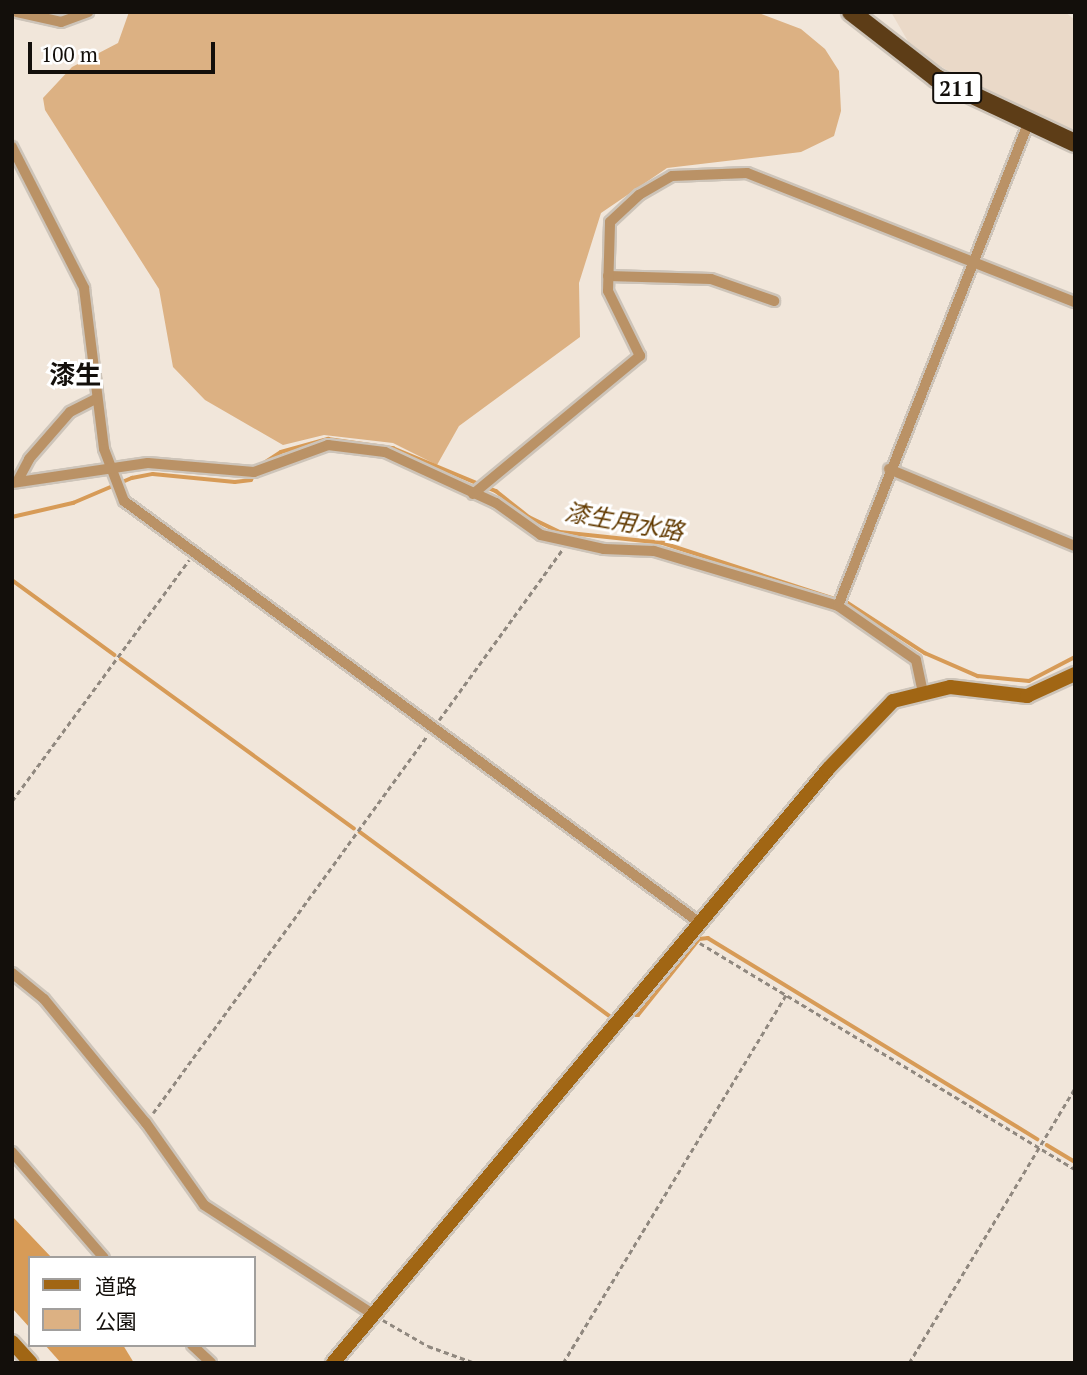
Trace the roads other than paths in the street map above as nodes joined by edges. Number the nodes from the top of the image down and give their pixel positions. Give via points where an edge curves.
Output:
1 (17, 12) edge
2 (88, 12) edge
3 (850, 12) edge
4 (1028, 124) junction
5 (1075, 144) edge
6 (12, 147) edge
7 (971, 264) junction
8 (608, 276) junction
9 (774, 301) dead end
10 (1075, 302) edge
11 (97, 398) junction
12 (111, 468) junction
13 (889, 469) junction
14 (15, 482) edge
15 (473, 494) junction
16 (1075, 546) edge
17 (838, 606) junction
18 (1075, 674) edge
19 (923, 692) junction
20 (699, 923) junction
21 (12, 973) edge
22 (12, 1152) edge
23 (102, 1256) edge
24 (371, 1313) junction
25 (12, 1342) edge
26 (194, 1347) edge
27 (31, 1363) edge
28 (211, 1363) edge
29 (333, 1363) edge

1 - 2 street via 61,22
3 - 4 highway, 211 via 936,78
4 - 5 highway, 211
4 - 7 street
6 - 11 street via 84,288
7 - 8 street via 747,173 671,176 639,195 610,222
7 - 10 street
7 - 13 street
8 - 9 street via 711,279
8 - 15 street via 608,291 640,356
11 - 12 street
11 - 14 street via 71,412
12 - 14 street
12 - 15 street via 176,463 254,472 307,449 342,446 384,452
12 - 20 street via 124,501
13 - 16 street
13 - 17 street
15 - 17 street via 541,535 567,544 654,551
17 - 19 street via 916,660
18 - 19 street via 1027,696 950,687
19 - 20 street via 893,701 828,769
20 - 24 street
21 - 24 street via 44,999 146,1123 204,1205
22 - 23 street
24 - 29 street
25 - 27 street
26 - 28 street

